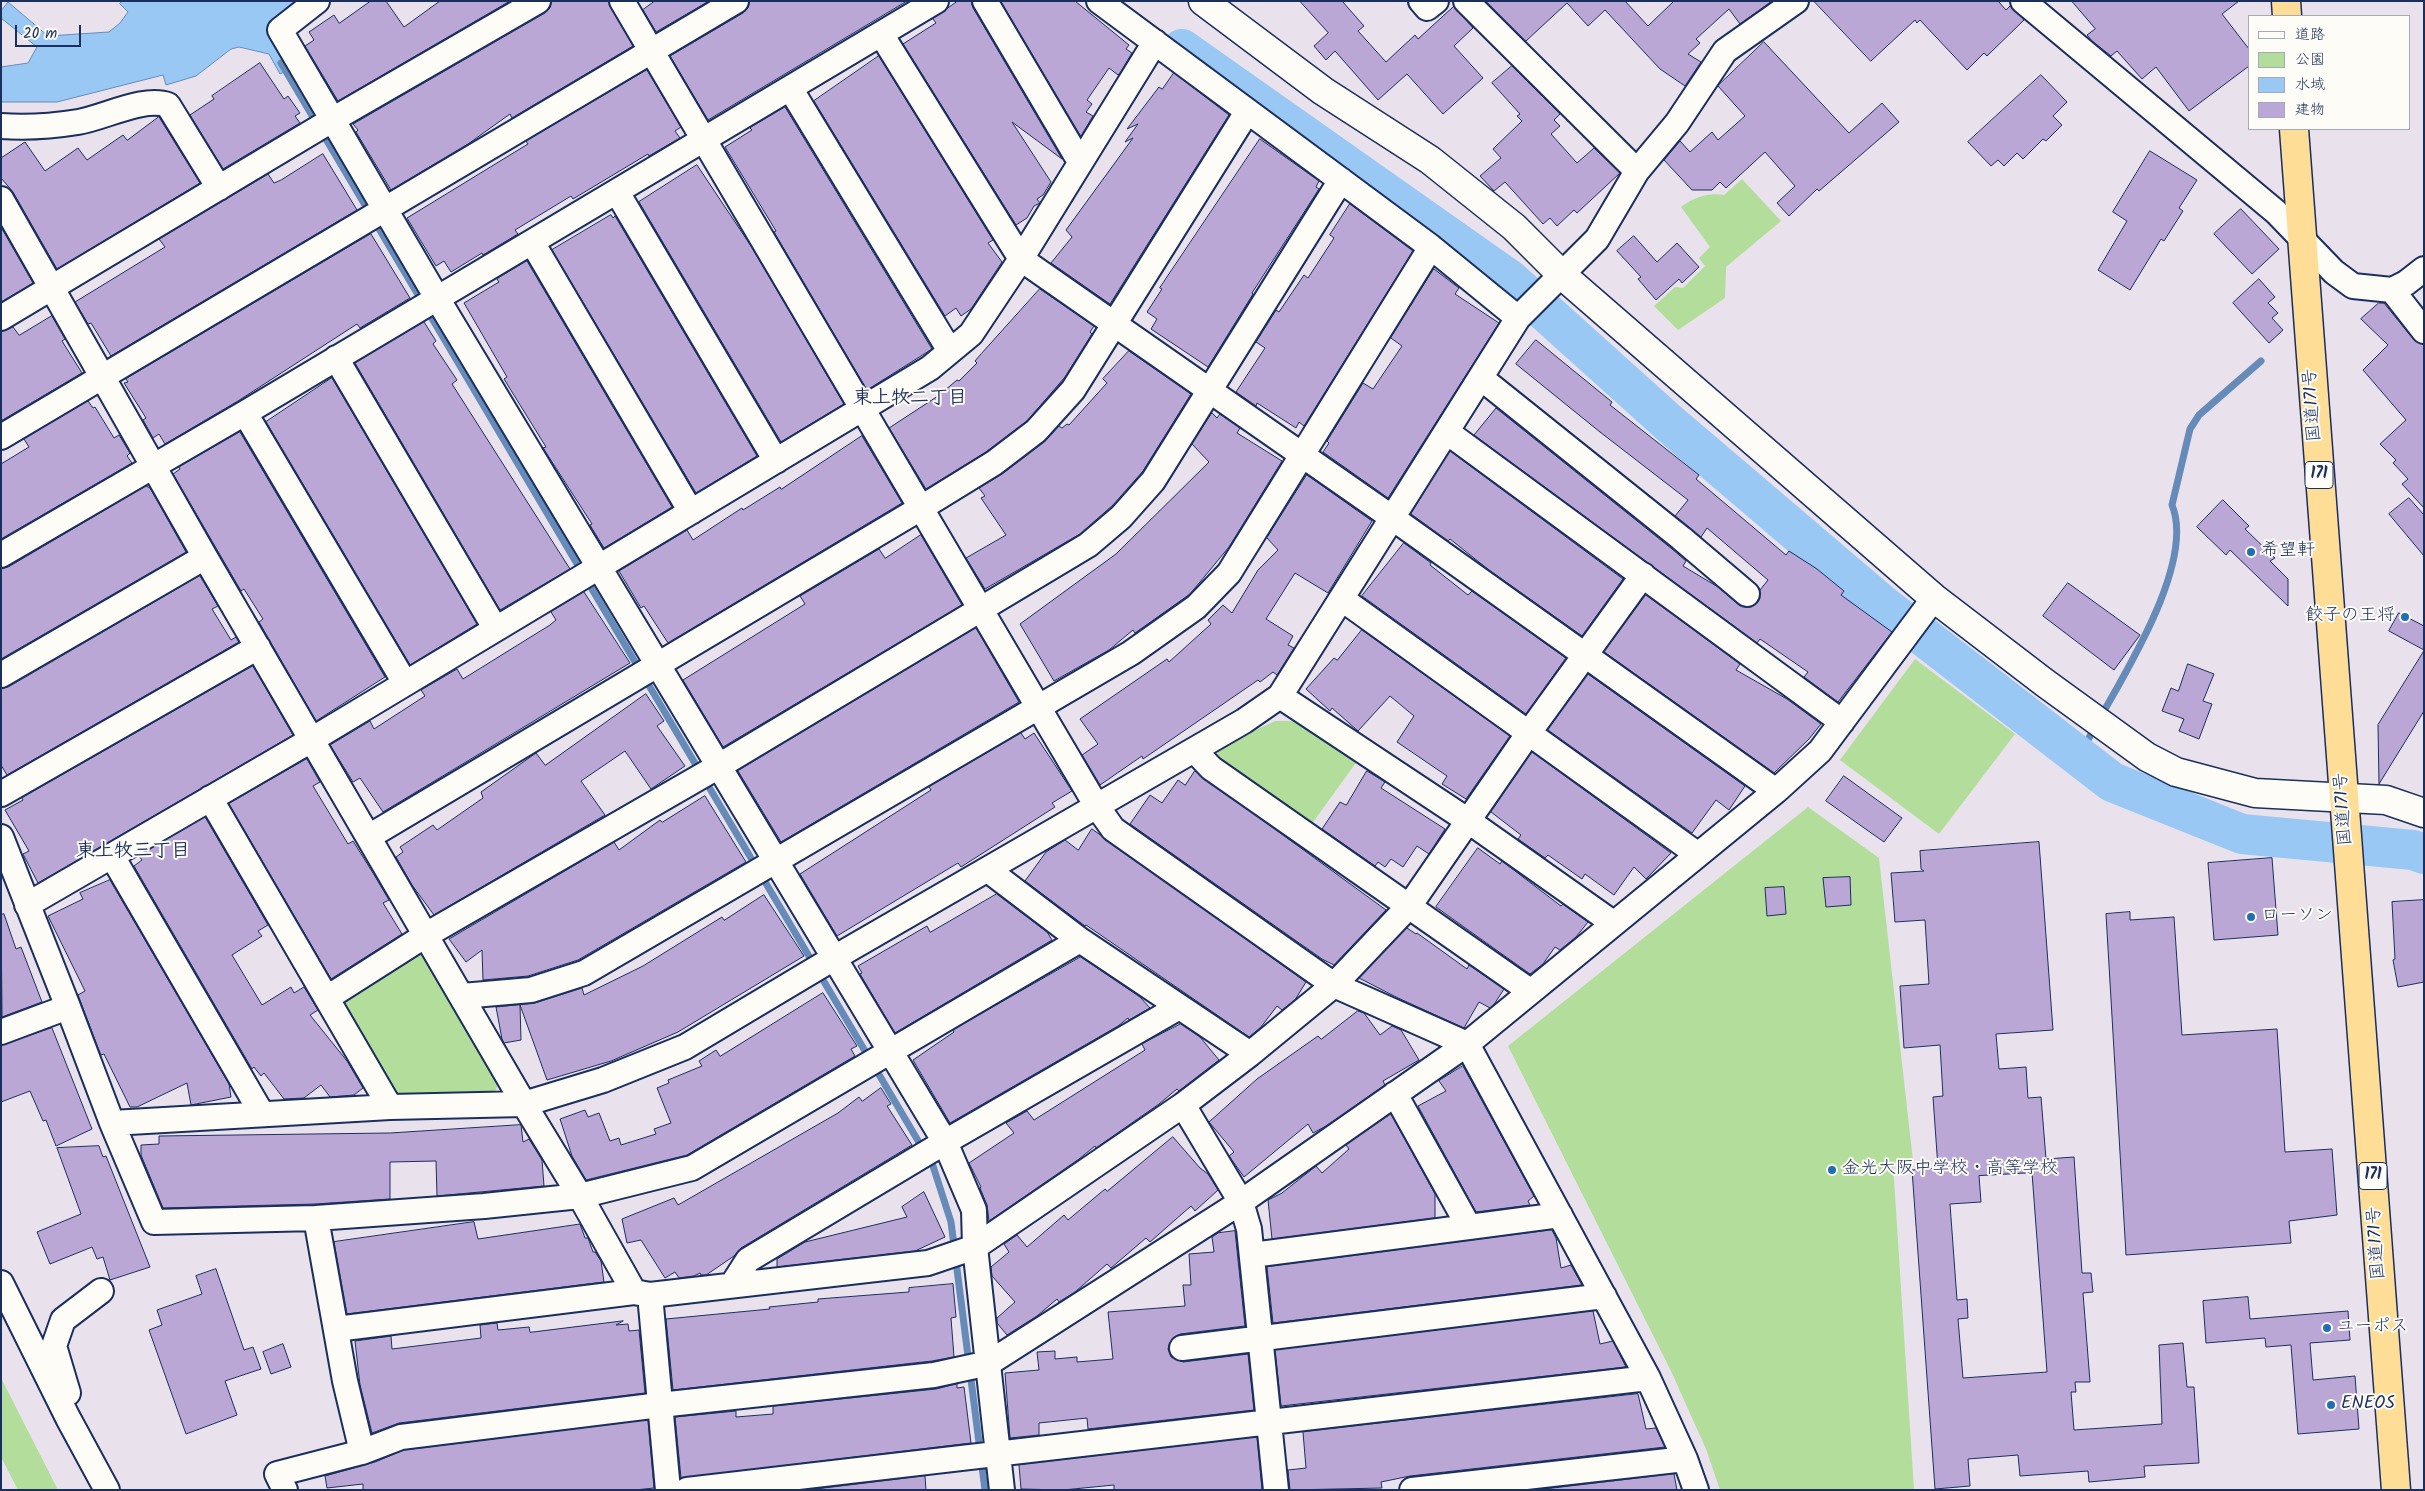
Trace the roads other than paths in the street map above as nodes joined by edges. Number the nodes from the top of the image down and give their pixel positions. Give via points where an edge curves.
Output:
1 (317, 1) edge
2 (538, 1) edge
3 (622, 1) edge
4 (736, 1) edge
5 (936, 1) edge
6 (985, 1) edge
7 (1099, 1) edge
8 (1203, 1) edge
9 (1421, 1) edge
10 (1436, 1) edge
11 (1466, 1) edge
12 (1796, 1) edge
13 (2023, 1) edge
14 (2286, 1) edge
15 (2287, 15) edge
16 (881, 34) junction
17 (1155, 42) junction
18 (652, 52) junction
19 (790, 88) junction
20 (1247, 112) junction
21 (332, 120) junction
22 (1, 126) edge
23 (2294, 130) edge
24 (704, 140) junction
25 (1080, 162) junction
26 (1637, 171) junction
27 (1341, 180) junction
28 (219, 188) junction
29 (616, 192) junction
30 (1, 199) edge
31 (385, 211) junction
32 (2301, 237) junction
33 (532, 242) junction
34 (1431, 247) junction
35 (1021, 259) junction
36 (2424, 269) edge
37 (1562, 275) junction
38 (52, 288) junction
39 (2384, 289) junction
40 (437, 298) junction
41 (1, 318) edge
42 (1518, 318) junction
43 (1114, 324) junction
44 (2424, 331) edge
45 (950, 351) junction
46 (336, 358) junction
47 (104, 378) junction
48 (1481, 378) junction
49 (1210, 391) junction
50 (864, 409) junction
51 (246, 413) junction
52 (1447, 432) junction
53 (1, 437) edge
54 (1303, 456) junction
55 (776, 461) junction
56 (154, 466) junction
57 (921, 508) junction
58 (691, 512) junction
59 (1394, 519) junction
60 (1, 555) edge
61 (204, 557) junction
62 (599, 567) junction
63 (1643, 575) junction
64 (1747, 594) dead end
65 (1342, 599) junction
66 (1929, 604) junction
67 (982, 611) junction
68 (495, 628) junction
69 (258, 647) junction
70 (1585, 655) junction
71 (658, 666) junction
72 (1, 675) edge
73 (405, 683) junction
74 (1280, 696) junction
75 (1038, 706) junction
76 (1842, 722) junction
77 (1528, 734) junction
78 (313, 738) junction
79 (1195, 750) junction
80 (719, 766) junction
81 (1776, 791) junction
82 (1, 794) edge
83 (210, 798) junction
84 (1096, 805) junction
85 (2345, 809) junction
86 (2424, 813) edge
87 (1467, 820) junction
88 (370, 836) junction
89 (1, 837) edge
90 (1697, 854) junction
91 (112, 856) junction
92 (775, 860) junction
93 (988, 870) junction
94 (27, 905) junction
95 (1410, 905) junction
96 (1613, 923) junction
97 (426, 935) junction
98 (1080, 940) junction
99 (834, 958) junction
100 (1334, 985) junction
101 (1530, 991) junction
102 (462, 996) junction
103 (327, 998) junction
104 (68, 1007) junction
105 (1179, 1007) junction
106 (1, 1032) edge
107 (1467, 1044) junction
108 (890, 1051) junction
109 (1250, 1054) junction
110 (1395, 1094) junction
111 (524, 1104) junction
112 (1183, 1105) junction
113 (390, 1107) junction
114 (262, 1114) junction
115 (112, 1123) junction
116 (945, 1142) junction
117 (580, 1196) junction
118 (1240, 1202) junction
119 (1560, 1215) junction
120 (316, 1218) junction
121 (1469, 1227) junction
122 (975, 1246) junction
123 (1252, 1255) junction
124 (1, 1283) edge
125 (732, 1285) junction
126 (101, 1291) dead end
127 (642, 1293) junction
128 (1604, 1296) junction
129 (336, 1329) junction
130 (1259, 1339) junction
131 (1182, 1348) dead end
132 (989, 1363) junction
133 (1648, 1378) junction
134 (660, 1405) junction
135 (68, 1418) junction
136 (1269, 1422) junction
137 (362, 1452) junction
138 (998, 1454) junction
139 (1685, 1459) junction
140 (107, 1490) edge
141 (285, 1490) edge
142 (668, 1490) edge
143 (687, 1490) edge
144 (1002, 1490) edge
145 (1276, 1490) edge
146 (1412, 1490) edge
147 (1696, 1490) edge
148 (2396, 1490) edge

1 - 21 street via 280,30
2 - 21 street
3 - 18 street
4 - 18 street
5 - 16 street
6 - 25 street
7 - 17 street
8 - 37 street via 1323,91 1430,160 1514,227
9 - 10 street via 1427,8
11 - 26 street
12 - 26 street via 1725,51 1677,122
13 - 32 street via 2276,212
14 - 15 highway
16 - 19 street
16 - 35 street
17 - 20 street
17 - 25 street
18 - 24 street
18 - 31 street
19 - 24 street
19 - 45 street
20 - 27 street
20 - 43 street
21 - 28 street
21 - 31 street
22 - 28 street via 27,128 79,122 141,105 162,103 168,105
23 - 32 highway, 国道171号 / 171
24 - 29 street
24 - 50 street
25 - 35 street
26 - 37 street via 1597,239
27 - 34 street
27 - 49 street
28 - 38 street
29 - 33 street
29 - 55 street
30 - 38 street
31 - 40 street
31 - 47 street
32 - 39 street via 2334,272 2354,286
32 - 85 highway, 国道171号 / 171
33 - 40 street
33 - 58 street
34 - 42 street
34 - 54 street
35 - 43 street
35 - 45 street via 971,334
36 - 39 street via 2406,283
37 - 42 street
37 - 66 street
38 - 41 street
38 - 47 street
39 - 44 street
40 - 46 street
40 - 62 street
42 - 48 street
43 - 49 street
43 - 57 street via 1073,390 1036,431 994,463
45 - 50 street via 930,368
46 - 51 street
46 - 68 street
47 - 53 street
47 - 56 street
48 - 52 street
48 - 64 street
49 - 54 street
49 - 67 street via 1153,481 1121,517 1088,545
50 - 55 street
50 - 57 street
51 - 56 street
51 - 73 street
52 - 59 street
52 - 63 street
54 - 59 street
54 - 75 street via 1229,573 1196,607 1131,653
55 - 58 street
56 - 60 street
56 - 61 street
57 - 67 street
57 - 71 street
58 - 62 street
59 - 65 street
59 - 70 street
61 - 69 street
61 - 72 street
62 - 68 street
62 - 71 street
63 - 70 street
63 - 76 street
65 - 74 street
65 - 77 street
66 - 76 street
66 - 85 street via 2147,757 2176,772 2255,793
67 - 75 street
67 - 80 street
68 - 73 street
69 - 78 street
69 - 82 street
70 - 77 street
70 - 81 street
71 - 80 street
71 - 88 street
73 - 78 street
74 - 79 street
74 - 87 street
75 - 84 street
75 - 92 street
76 - 81 street via 1820,751
77 - 87 street
77 - 90 street
78 - 83 street
78 - 88 street
79 - 84 street
79 - 95 street via 1211,768
80 - 92 street
80 - 97 street
81 - 90 street
83 - 91 street
83 - 103 street
84 - 93 street
84 - 100 street via 1113,829
85 - 86 street via 2386,800
85 - 148 highway, 国道171号 / 171
87 - 95 street
87 - 96 street
88 - 97 street
89 - 94 street
90 - 96 street
91 - 94 street
91 - 114 street
92 - 99 street
92 - 102 street via 584,973 531,990
93 - 98 street
93 - 99 street
94 - 104 street
95 - 100 street
95 - 101 street
96 - 101 street
97 - 102 street
97 - 103 street
98 - 105 street
98 - 108 street
99 - 108 street
99 - 111 street via 685,1047 603,1080
100 - 107 street
100 - 109 street
101 - 107 street
102 - 111 street
103 - 113 street
104 - 106 street
104 - 115 street
105 - 109 street
105 - 116 street
107 - 110 street
107 - 119 street
108 - 116 street
108 - 117 street via 692,1168
109 - 112 street
110 - 118 street
110 - 121 street
111 - 113 street
111 - 117 street
112 - 118 street
112 - 122 street
113 - 114 street
114 - 115 street
115 - 120 street via 154,1222
116 - 122 street via 974,1210
116 - 125 street via 748,1260
117 - 120 street
117 - 127 street
118 - 123 street via 1249,1229
118 - 132 street
119 - 121 street
119 - 128 street
120 - 129 street
121 - 123 street
122 - 125 street via 928,1263
122 - 132 street
123 - 130 street
124 - 135 street
125 - 127 street
126 - 135 street via 63,1320 54,1346 72,1405
127 - 129 street
127 - 134 street
128 - 130 street
128 - 133 street
129 - 137 street
130 - 131 street
130 - 136 street
132 - 134 street via 934,1375
132 - 138 street
133 - 136 street
133 - 139 street
134 - 137 street via 401,1437
134 - 142 street
135 - 140 street
136 - 138 street
136 - 145 street
137 - 141 street via 277,1474
138 - 143 street
138 - 144 street
139 - 146 street
139 - 147 street

